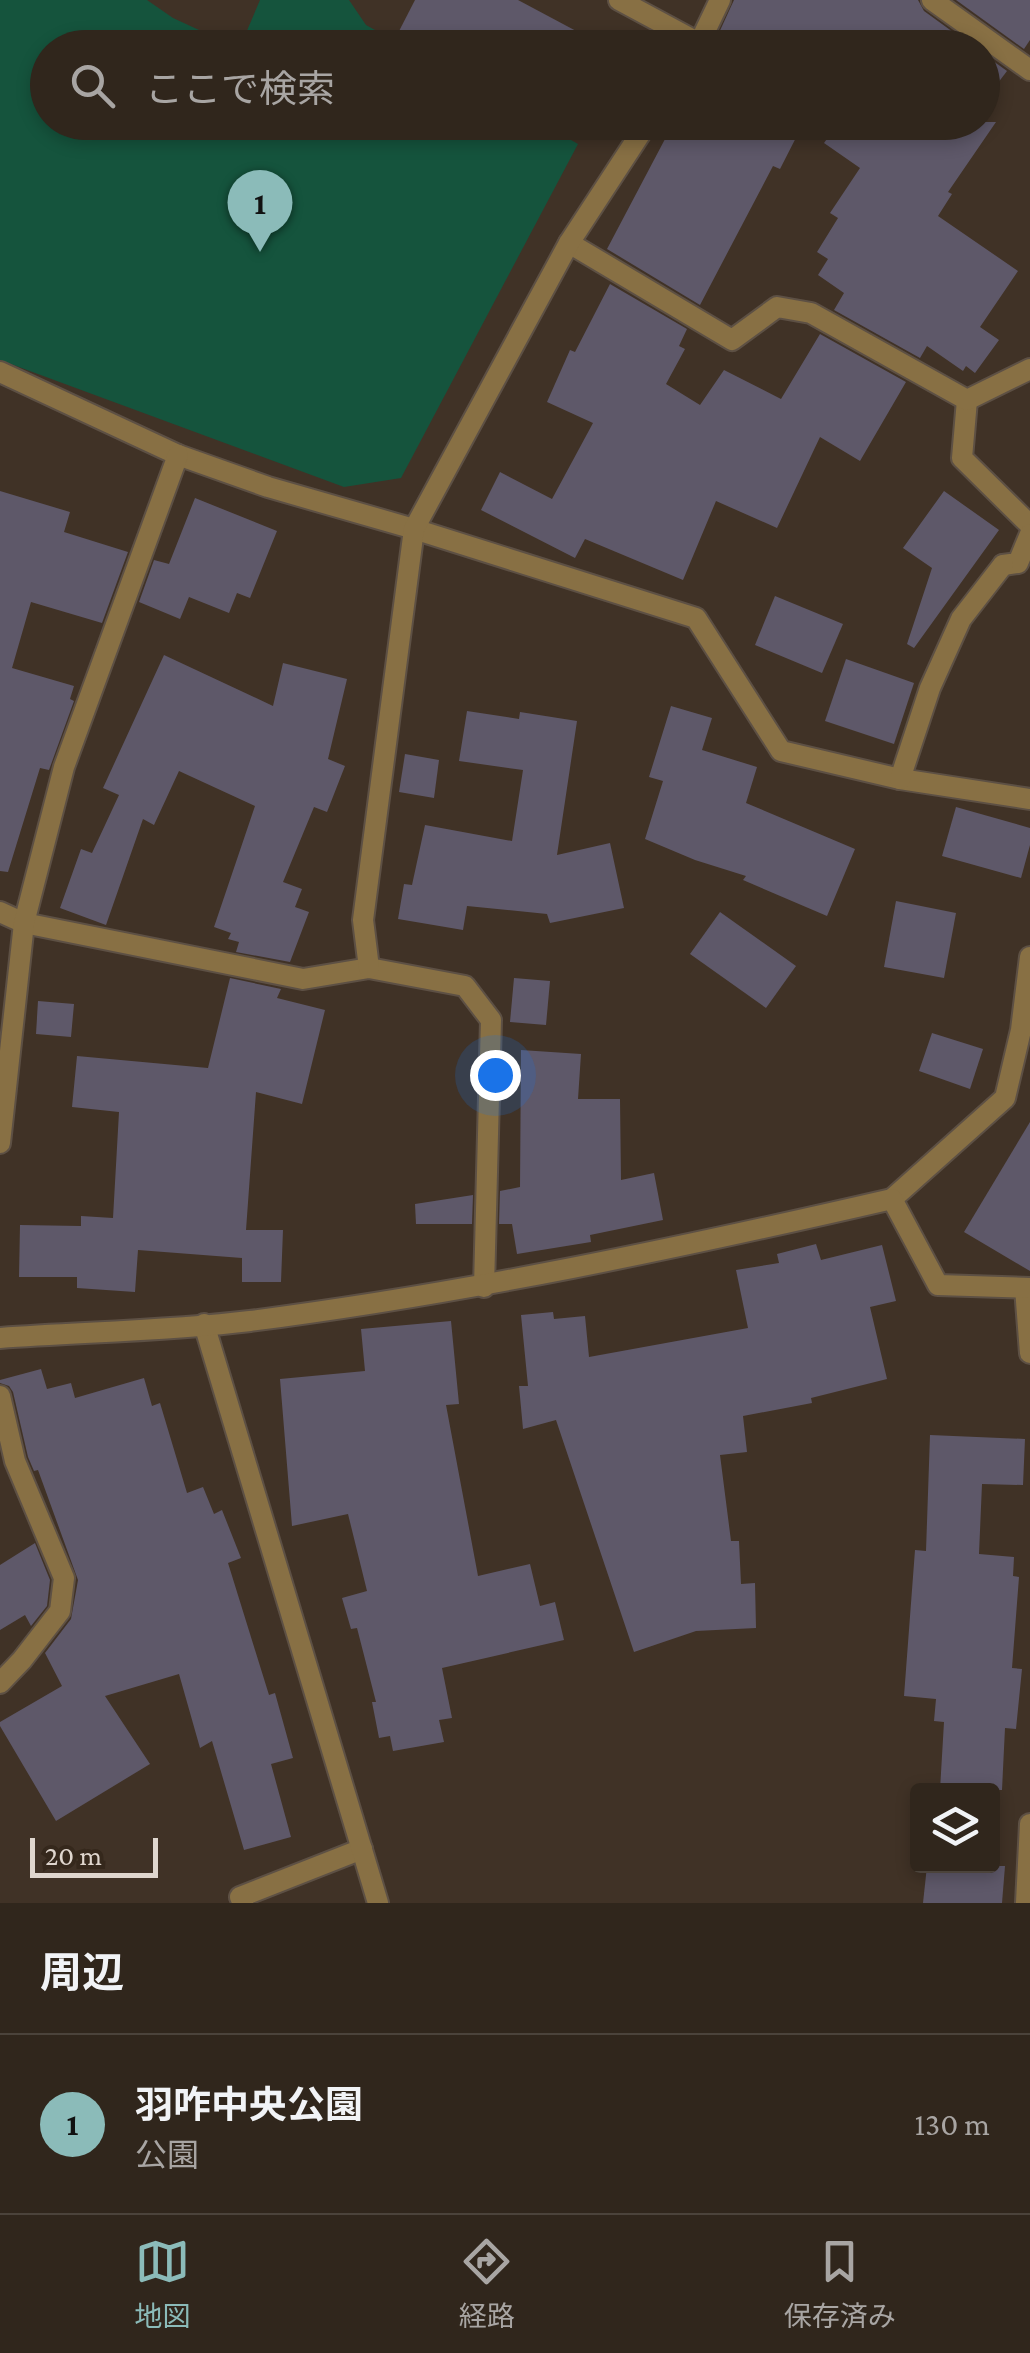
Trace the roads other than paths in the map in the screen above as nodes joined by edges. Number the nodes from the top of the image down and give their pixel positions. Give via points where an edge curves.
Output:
1 (619, 0) edge
2 (720, 0) edge
3 (932, 0) edge
4 (672, 30) edge
5 (705, 30) edge
6 (978, 30) edge
7 (1000, 44) edge
8 (1027, 62) edge
9 (636, 140) edge
10 (569, 243) junction
11 (1030, 369) edge
12 (0, 372) edge
13 (967, 400) junction
14 (178, 455) junction
15 (1030, 525) edge
16 (414, 529) junction
17 (1030, 534) edge
18 (900, 779) junction
19 (1030, 800) edge
20 (0, 912) edge
21 (24, 922) junction
22 (1030, 957) edge
23 (368, 968) junction
24 (0, 1143) edge
25 (892, 1200) junction
26 (484, 1287) junction
27 (1027, 1288) edge
28 (204, 1324) junction
29 (0, 1338) edge
30 (1030, 1353) edge
31 (0, 1396) edge
32 (0, 1683) edge
33 (1030, 1824) edge
34 (362, 1849) junction
35 (244, 1903) edge
36 (378, 1903) edge
37 (1026, 1903) edge

1 - 4 street
2 - 5 street
3 - 6 street
7 - 8 street
9 - 10 street
10 - 13 street via 732,340 777,308 811,312
10 - 16 street
11 - 13 street
12 - 14 street
13 - 15 street via 962,458
14 - 16 street
14 - 21 street via 64,766
16 - 18 street via 696,618 781,751
16 - 23 street via 363,920
17 - 18 street via 1018,563 1004,565 961,619
18 - 19 street
20 - 21 street
21 - 23 street via 304,979
21 - 24 street
22 - 25 street via 1006,1098
23 - 26 street via 464,986 491,1020
25 - 26 street
25 - 27 street via 938,1286
26 - 28 street
27 - 30 street
28 - 29 street
28 - 34 street
31 - 32 street via 16,1461 64,1578 60,1611
33 - 37 street
34 - 35 street via 240,1897
34 - 36 street

